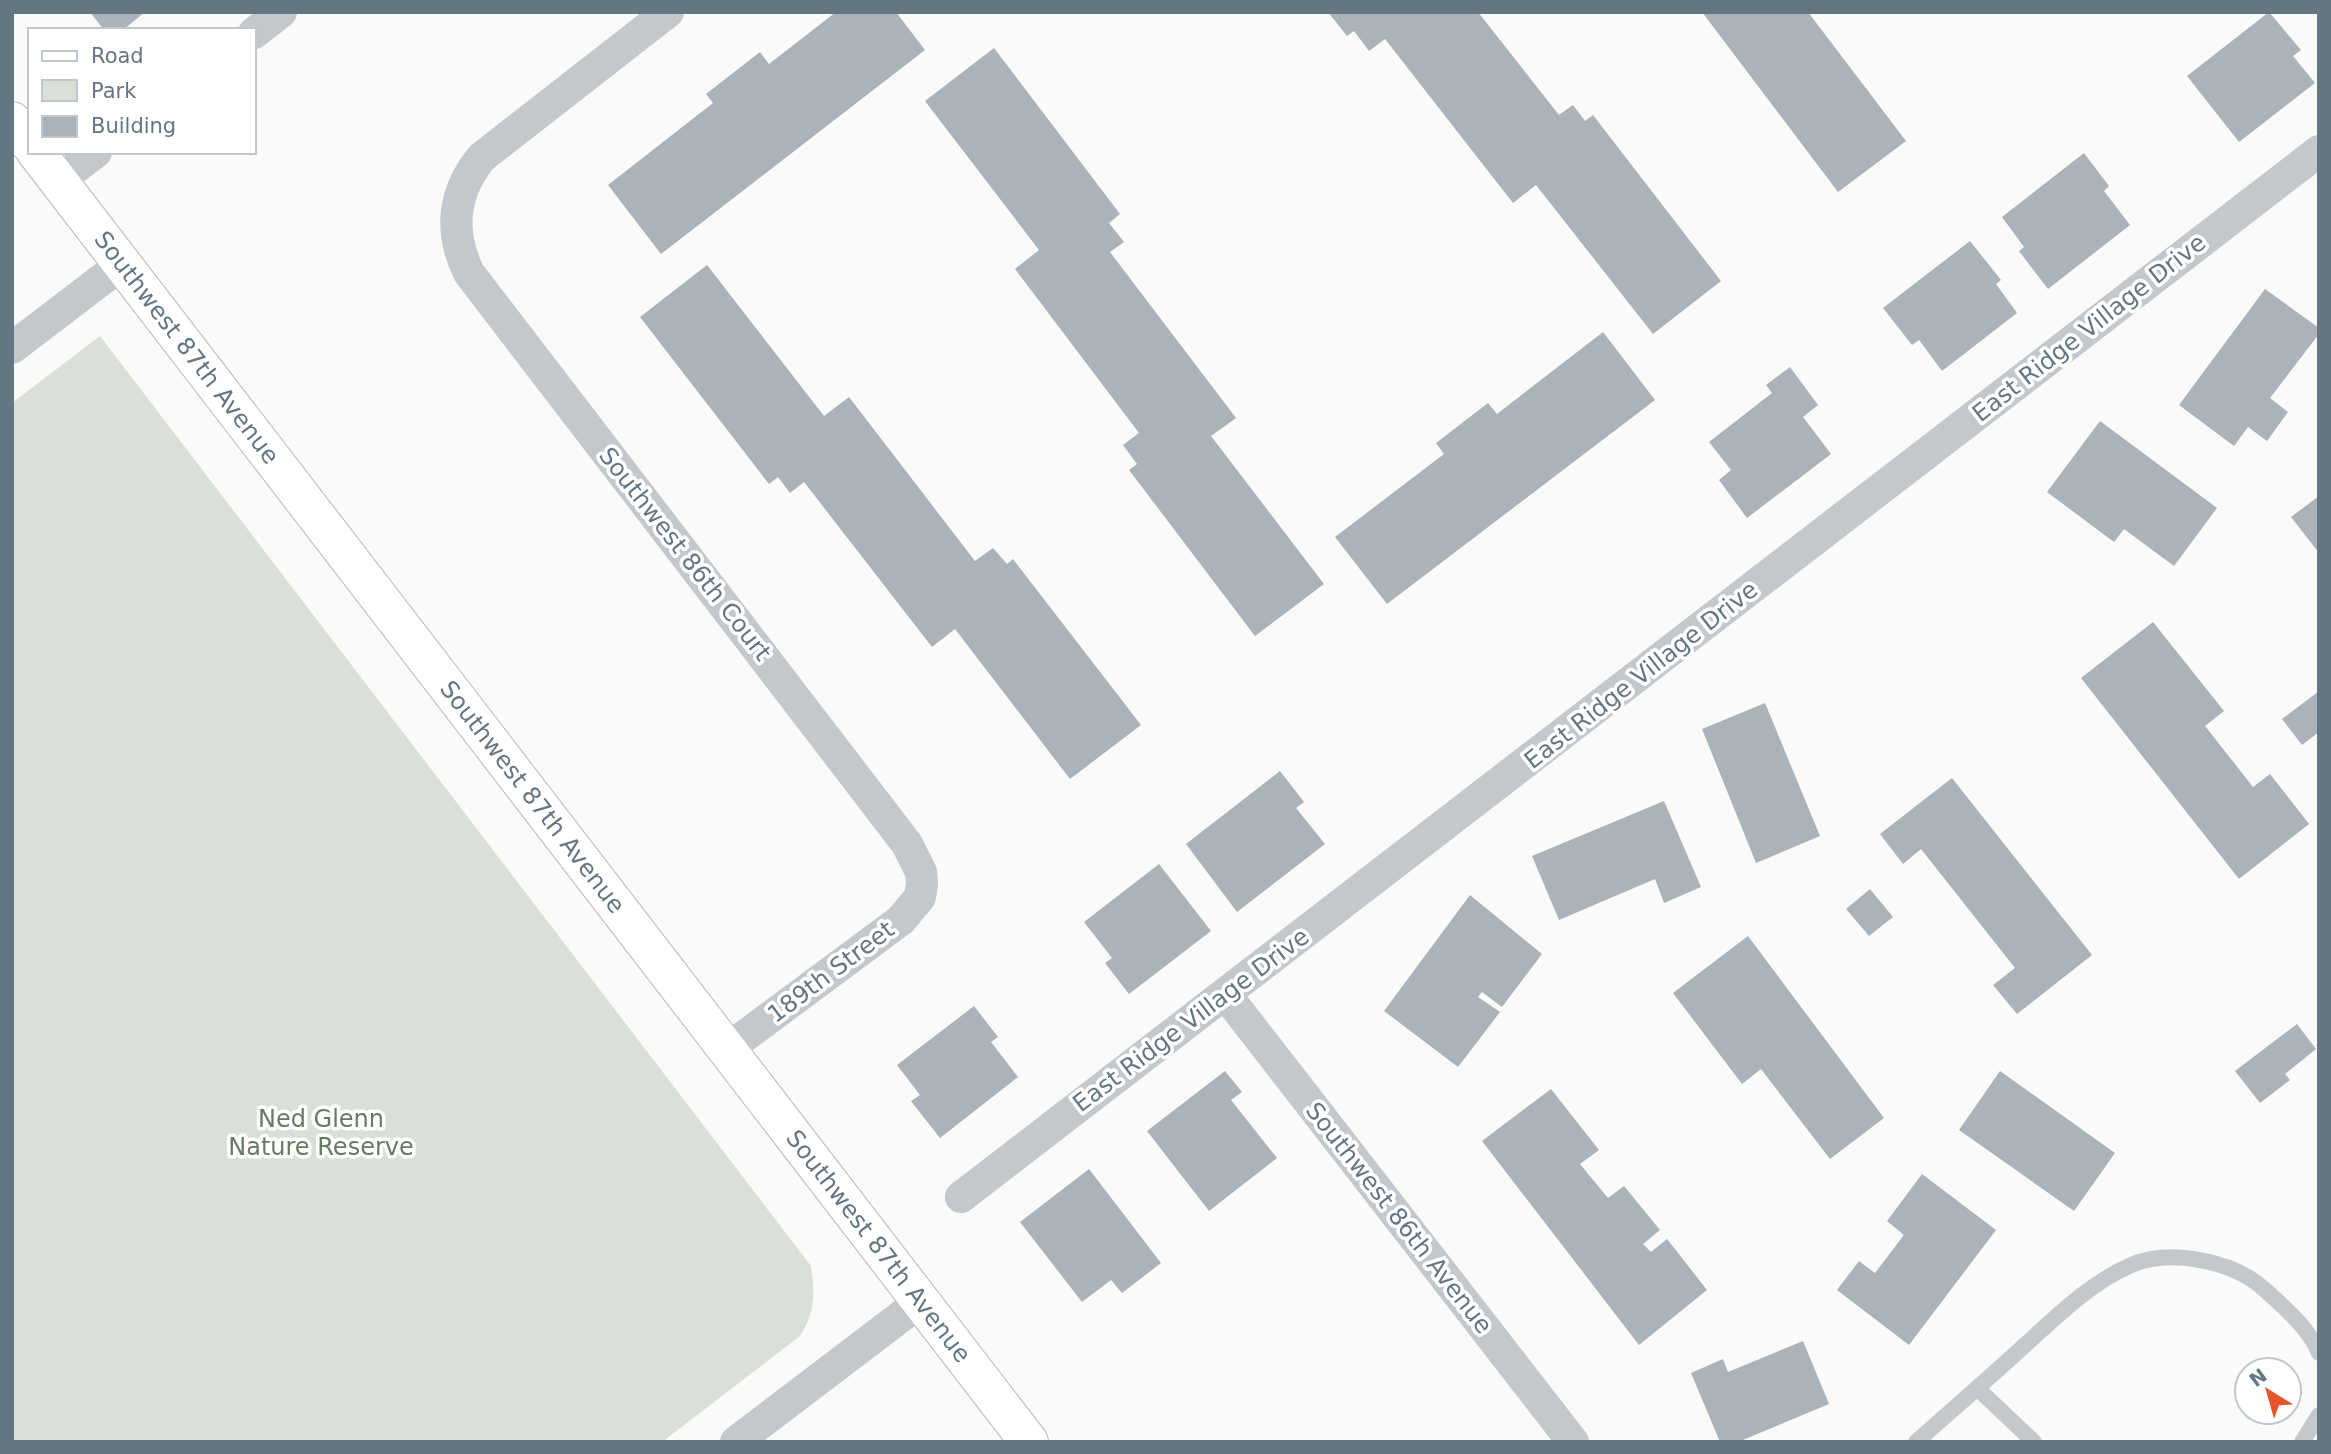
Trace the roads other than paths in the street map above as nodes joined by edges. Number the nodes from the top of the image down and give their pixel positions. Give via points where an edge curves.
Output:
1 (281, 12) edge
2 (668, 12) edge
3 (256, 31) edge
4 (12, 121) edge
5 (28, 141) edge
6 (2319, 151) edge
7 (89, 154) edge
8 (47, 167) edge
9 (122, 264) junction
10 (12, 348) edge
11 (922, 884) joint
12 (1226, 995) junction
13 (726, 1050) junction
14 (961, 1196) dead end
15 (920, 1302) junction
16 (2319, 1353) edge
17 (1977, 1388) junction
18 (2319, 1415) edge
19 (736, 1442) edge
20 (1029, 1442) edge
21 (1573, 1442) edge
22 (1916, 1442) edge
23 (2034, 1442) edge
24 (2302, 1442) edge

1 - 3 street
2 - 11 street, Southwest 86th Court via 482,158 461,186 456,238 469,273 901,836 921,872
4 - 5 street
6 - 12 street, East Ridge Village Drive
7 - 8 street
8 - 9 street, Southwest 87th Avenue
9 - 10 street
9 - 13 street, Southwest 87th Avenue
11 - 13 street, 189th Street via 920,897 901,920
12 - 14 street, East Ridge Village Drive
12 - 21 street, Southwest 86th Avenue
13 - 15 street, Southwest 87th Avenue
15 - 19 street
15 - 20 street, Southwest 87th Avenue
16 - 17 lane via 2305,1330 2255,1281 2219,1266 2167,1257 2129,1265 2089,1290
17 - 22 lane
17 - 23 lane
18 - 24 lane

